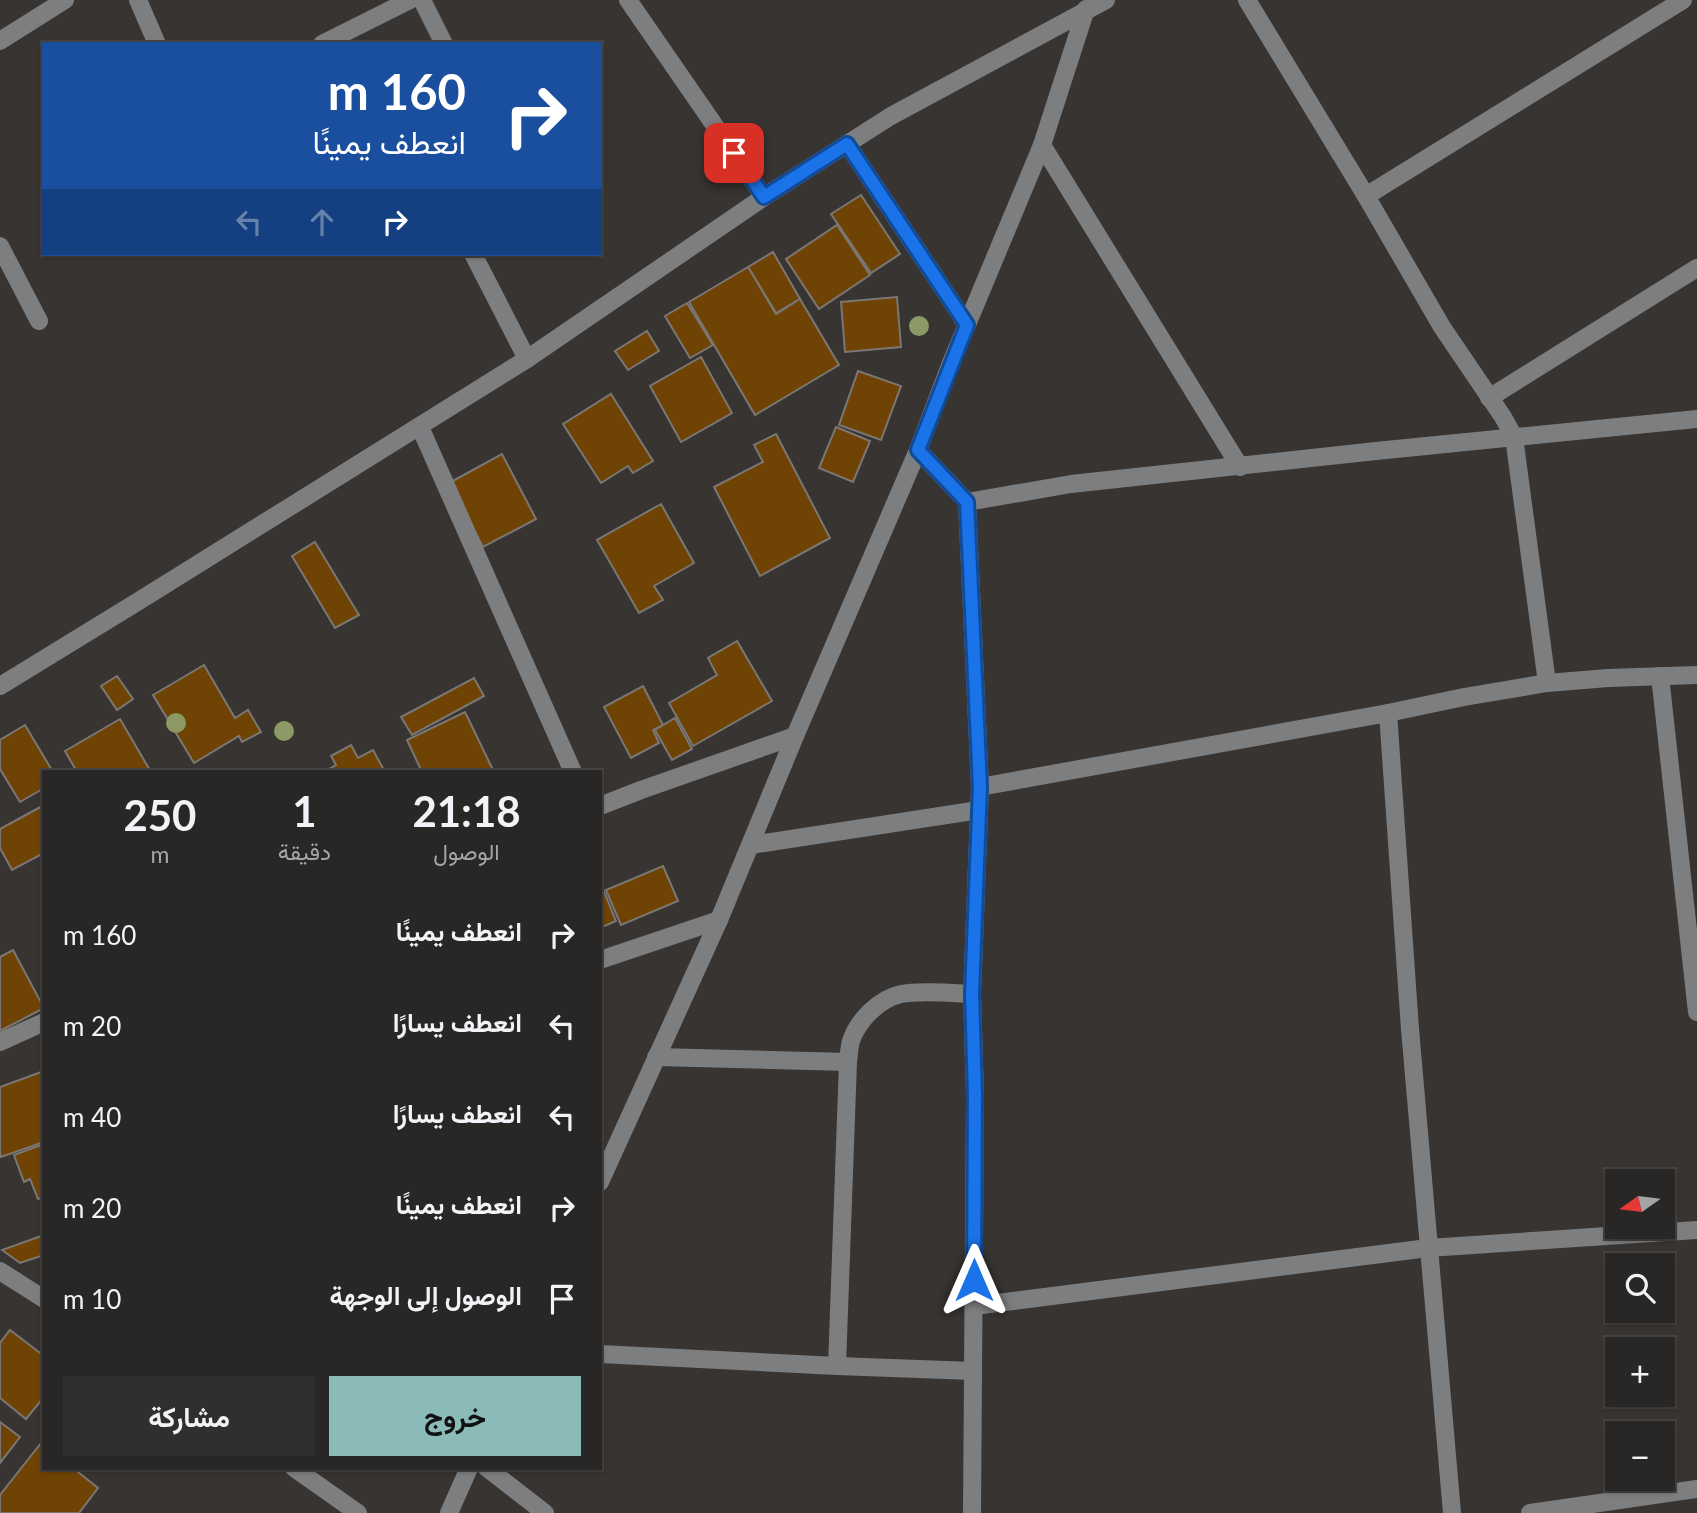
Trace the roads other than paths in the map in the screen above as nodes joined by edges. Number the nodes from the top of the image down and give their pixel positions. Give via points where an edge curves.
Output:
1 (65, 0) edge
2 (138, 0) edge
3 (410, 0) edge
4 (422, 0) edge
5 (628, 0) edge
6 (1106, 0) edge
7 (1247, 0) edge
8 (1683, 0) edge
9 (1088, 6) edge
10 (0, 41) edge
11 (157, 42) edge
12 (326, 42) edge
13 (443, 42) edge
14 (847, 144) junction
15 (1042, 145) junction
16 (1366, 196) junction
17 (764, 197) junction
18 (0, 246) edge
19 (473, 256) edge
20 (1697, 268) edge
21 (39, 321) dead end
22 (967, 325) junction
23 (527, 359) junction
24 (1489, 398) junction
25 (1697, 419) edge
26 (420, 427) junction
27 (1514, 436) junction
28 (918, 450) junction
29 (1240, 467) junction
30 (967, 502) junction
31 (1697, 675) edge
32 (1660, 676) junction
33 (1547, 683) junction
34 (0, 686) edge
35 (1388, 713) junction
36 (795, 736) junction
37 (572, 770) edge
38 (980, 787) junction
39 (602, 805) edge
40 (979, 810) junction
41 (751, 845) junction
42 (719, 920) junction
43 (602, 959) edge
44 (972, 994) junction
45 (1697, 1012) edge
46 (42, 1023) edge
47 (0, 1042) edge
48 (656, 1057) junction
49 (848, 1062) junction
50 (602, 1178) edge
51 (1697, 1230) edge
52 (1428, 1248) junction
53 (0, 1271) edge
54 (42, 1298) edge
55 (974, 1307) junction
56 (602, 1354) edge
57 (837, 1366) junction
58 (973, 1371) junction
59 (297, 1470) edge
60 (468, 1470) edge
61 (490, 1470) edge
62 (1697, 1489) edge
63 (358, 1513) edge
64 (449, 1513) edge
65 (545, 1513) edge
66 (972, 1513) edge
67 (1452, 1513) edge
68 (1530, 1513) edge

1 - 10 street
2 - 11 street
3 - 12 street
4 - 13 street
5 - 17 street
6 - 9 street
7 - 16 street
8 - 16 street
9 - 14 street
9 - 15 street
14 - 17 street
14 - 22 street
15 - 22 street
15 - 29 street
16 - 24 street
17 - 23 street
18 - 21 street
19 - 23 street
20 - 24 street
22 - 28 street
23 - 26 street
24 - 27 street
25 - 27 street
26 - 34 street
26 - 37 street
27 - 29 street
27 - 33 street
28 - 30 street
28 - 36 street
29 - 30 street via 1071,484
30 - 38 street
31 - 32 street
32 - 33 street
32 - 45 street
33 - 35 street
35 - 38 street
35 - 52 street
36 - 39 street
36 - 41 street
38 - 40 street
40 - 41 street
40 - 44 street
41 - 42 street
42 - 43 street
42 - 48 street
44 - 49 street via 902,994 883,1002 858,1026
44 - 55 street
46 - 47 street
48 - 49 street
48 - 50 street
49 - 57 street
51 - 52 street
52 - 55 street
52 - 67 street
53 - 54 street
55 - 58 street
56 - 57 street
57 - 58 street
58 - 66 street
59 - 63 street
60 - 64 street
61 - 65 street
62 - 68 street

